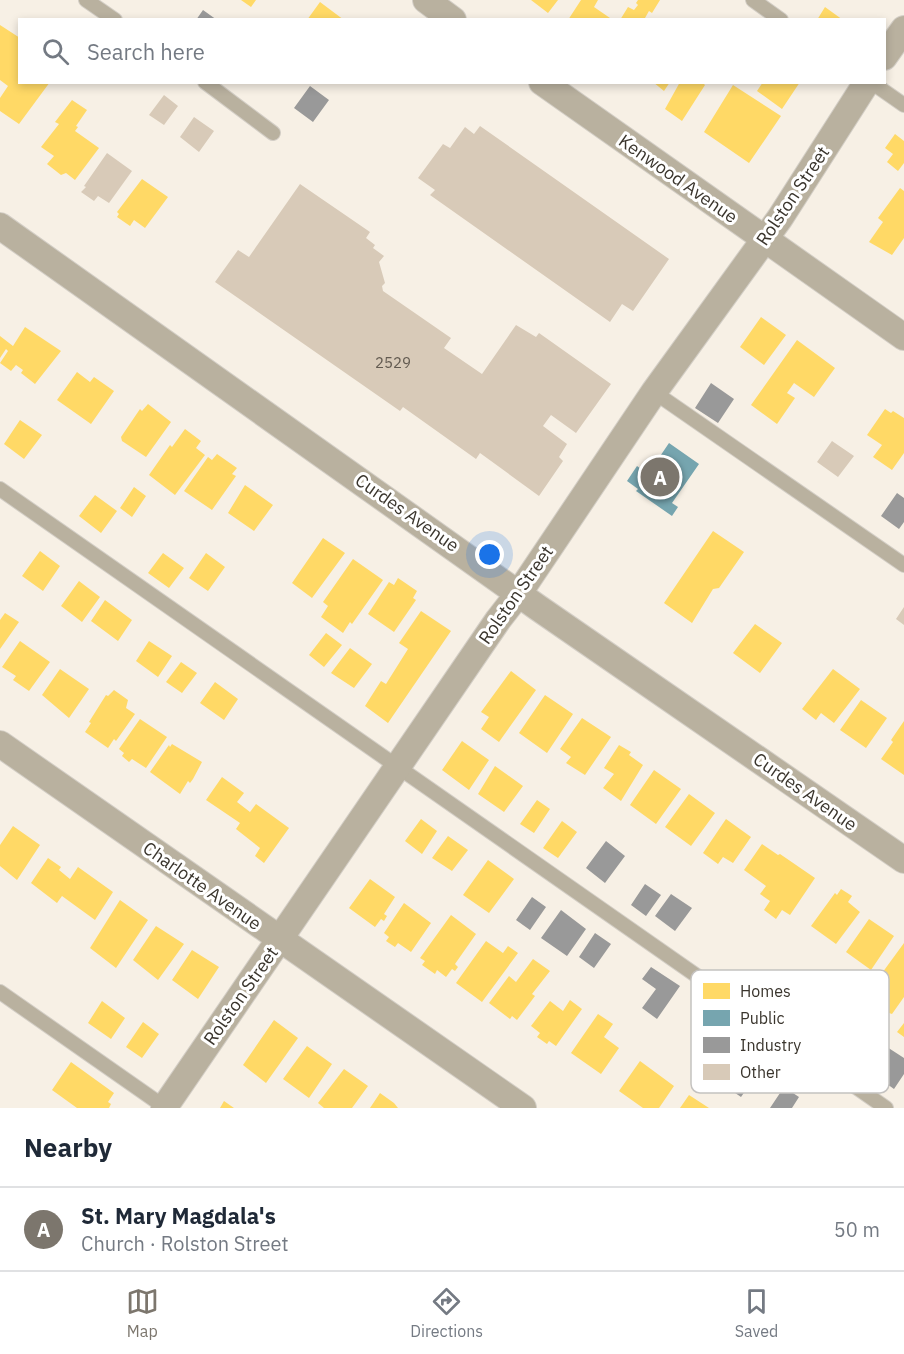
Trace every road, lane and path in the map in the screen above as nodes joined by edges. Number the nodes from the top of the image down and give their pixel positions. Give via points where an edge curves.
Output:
1 (86, 0) edge
2 (426, 0) edge
3 (753, 0) edge
4 (112, 18) edge
5 (450, 18) edge
6 (778, 18) edge
7 (904, 29) edge
8 (886, 56) edge
9 (208, 84) edge
10 (545, 84) edge
11 (868, 84) edge
12 (872, 84) edge
13 (904, 105) edge
14 (273, 133) dead end
15 (0, 226) edge
16 (764, 240) junction
17 (904, 337) edge
18 (654, 392) junction
19 (0, 489) edge
20 (904, 565) edge
21 (519, 593) junction
22 (0, 744) edge
23 (398, 766) junction
24 (904, 860) edge
25 (280, 940) junction
26 (691, 971) edge
27 (0, 992) edge
28 (865, 1093) edge
29 (165, 1108) edge
30 (523, 1108) edge
31 (886, 1108) edge

1 - 4 lane
2 - 5 street
3 - 6 lane
7 - 8 street
9 - 14 lane
10 - 16 street, Kenwood Avenue
11 - 16 street, Rolston Street
12 - 13 lane
15 - 21 street, Curdes Avenue
16 - 17 street, Kenwood Avenue
16 - 18 street, Rolston Street
18 - 20 lane
18 - 21 street, Rolston Street
19 - 23 lane
21 - 23 street, Rolston Street
21 - 24 street, Curdes Avenue
22 - 25 street, Charlotte Avenue
23 - 25 street, Rolston Street
23 - 26 lane
25 - 29 street, Rolston Street
25 - 30 street, Charlotte Avenue
27 - 29 lane
28 - 31 lane

